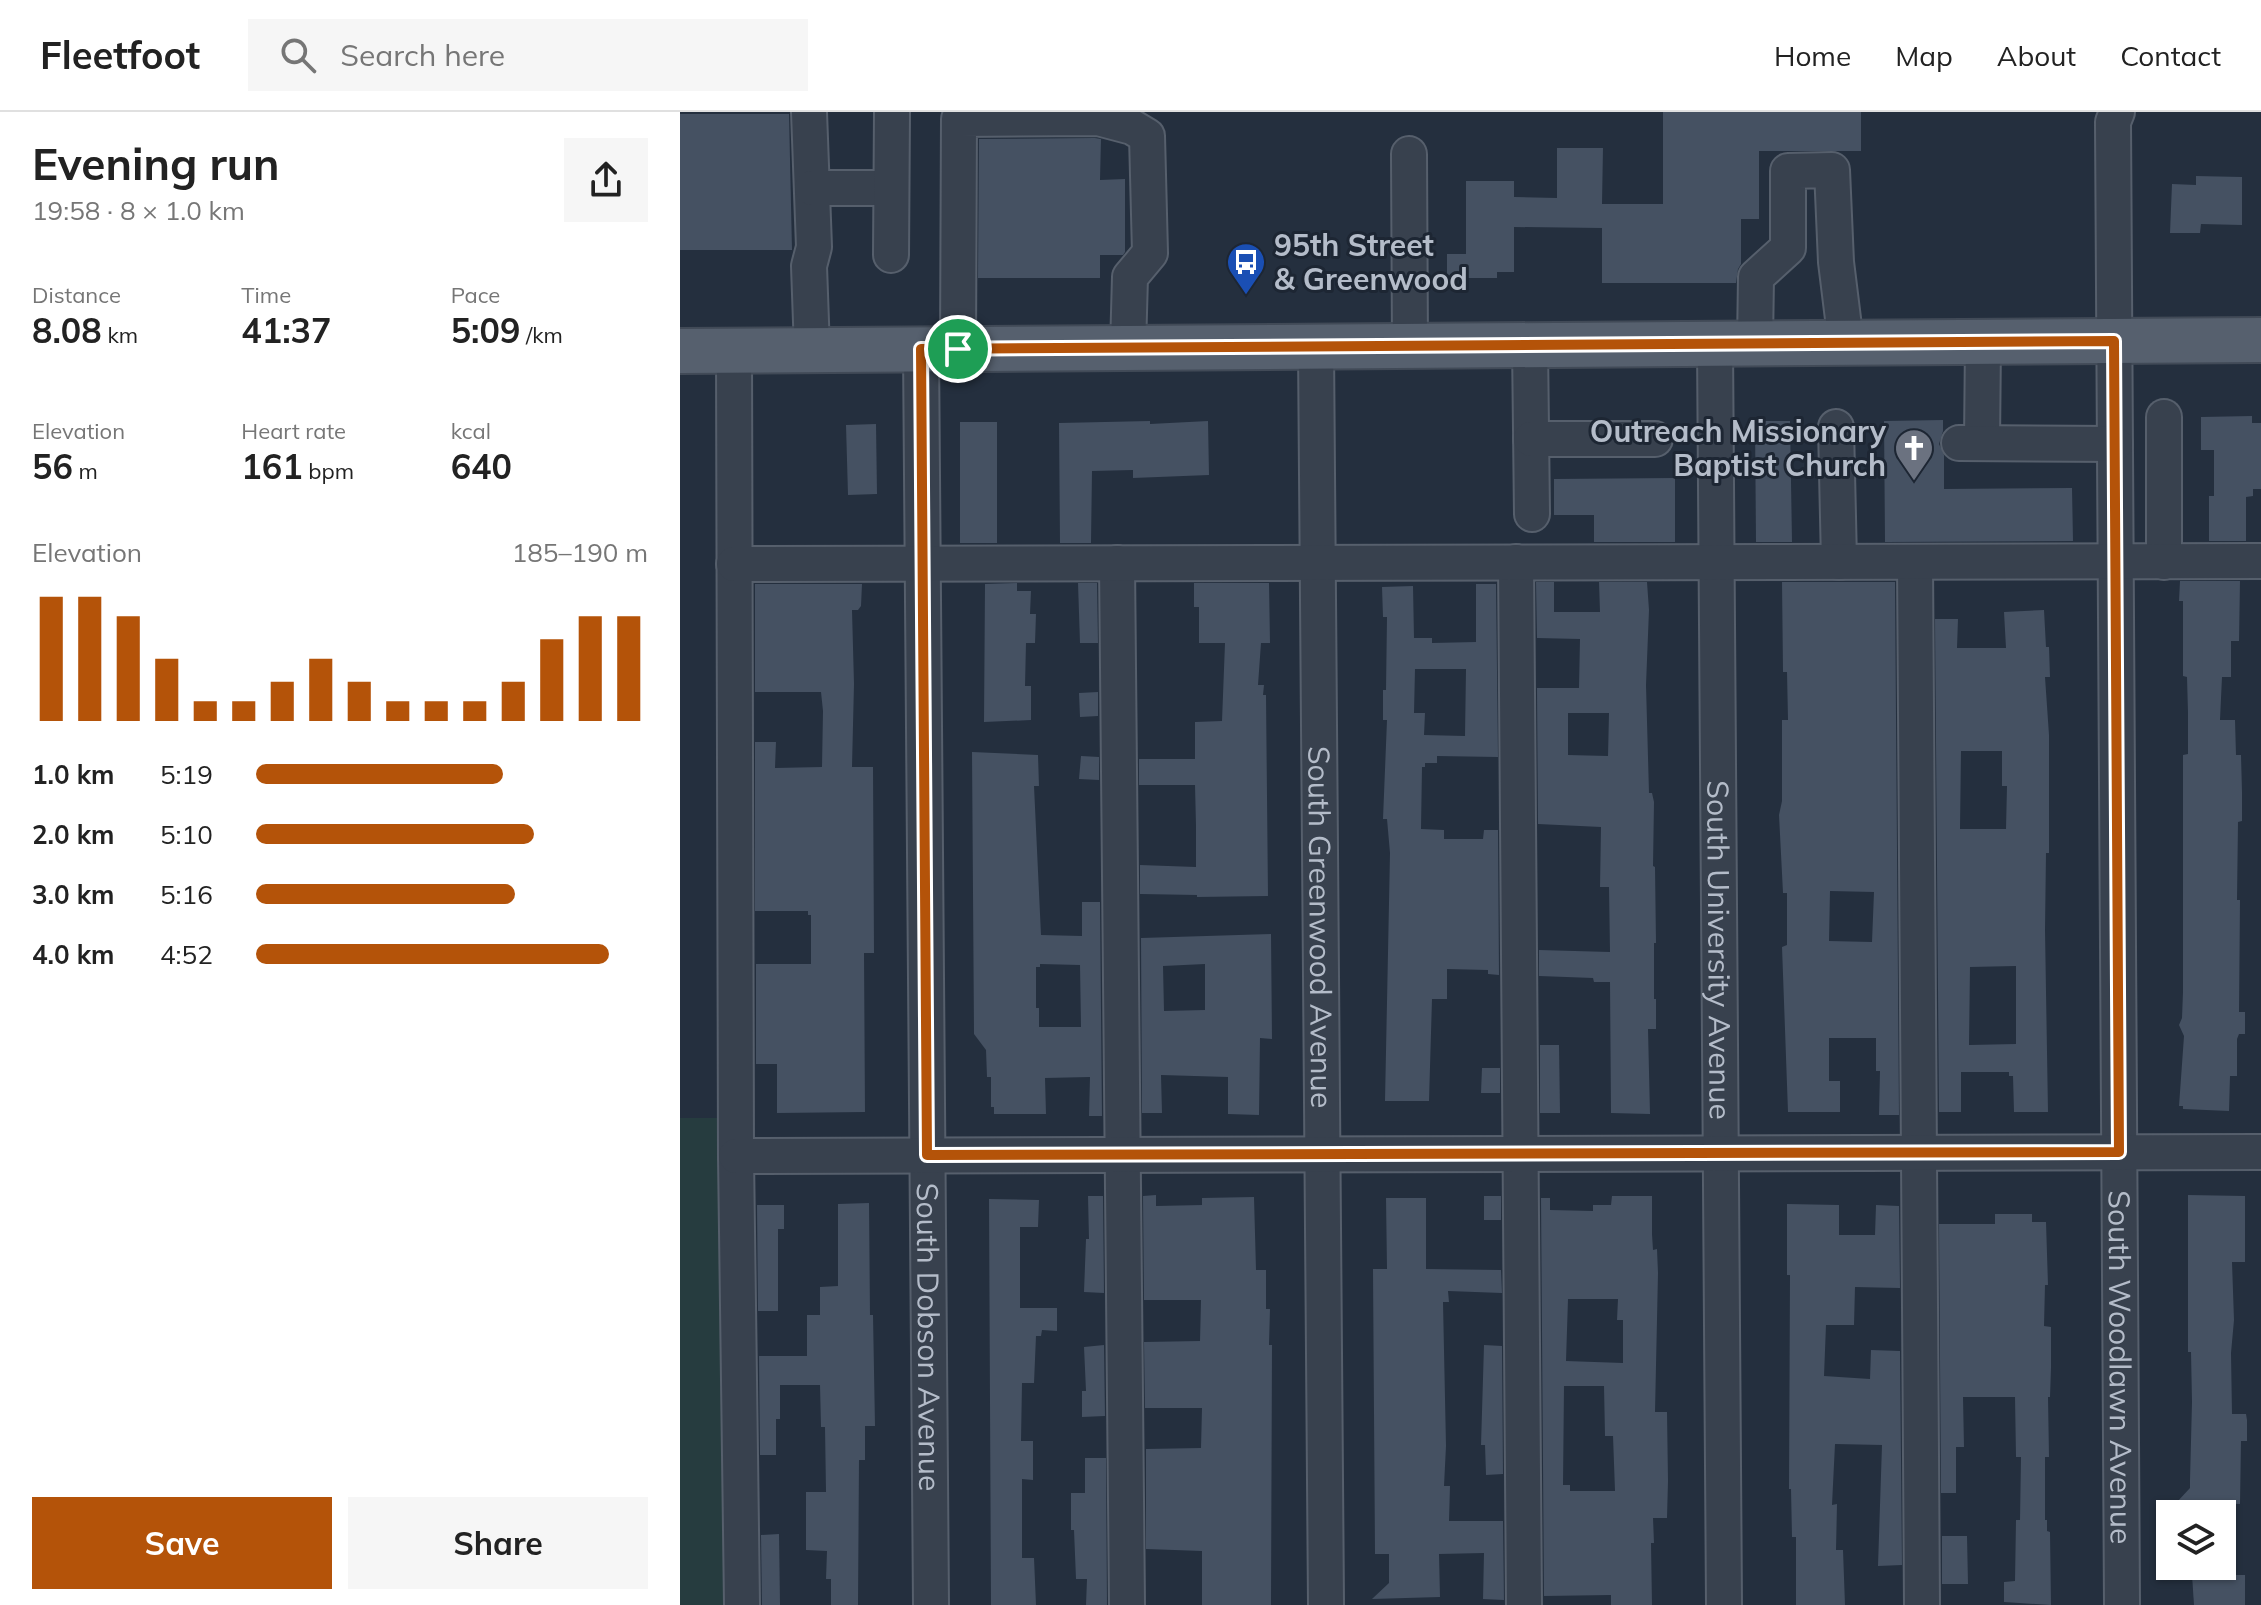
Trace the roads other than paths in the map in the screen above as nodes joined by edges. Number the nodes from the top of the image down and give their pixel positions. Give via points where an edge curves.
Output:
1 (809, 112) edge
2 (892, 112) edge
3 (2113, 115) edge
4 (1409, 154) dead end
5 (812, 188) junction
6 (891, 188) junction
7 (891, 255) dead end
8 (2261, 340) edge
9 (2114, 341) junction
10 (1983, 342) junction
11 (1846, 343) junction
12 (1735, 344) junction
13 (1530, 345) junction
14 (1410, 346) junction
15 (1316, 347) junction
16 (1128, 348) junction
17 (940, 349) junction
18 (734, 350) junction
19 (812, 350) junction
20 (680, 351) edge
21 (2164, 417) dead end
22 (1836, 427) dead end
23 (1531, 439) junction
24 (1655, 439) dead end
25 (2115, 444) junction
26 (2115, 497) junction
27 (2163, 497) junction
28 (1532, 514) dead end
29 (1317, 561) junction
30 (2261, 561) edge
31 (1516, 562) junction
32 (1716, 562) junction
33 (1839, 562) junction
34 (1915, 562) junction
35 (2115, 562) junction
36 (2164, 562) junction
37 (1117, 563) junction
38 (734, 564) junction
39 (923, 564) junction
40 (1721, 1152) junction
41 (2119, 1152) junction
42 (2261, 1152) edge
43 (1521, 1153) junction
44 (1919, 1153) junction
45 (1123, 1154) junction
46 (1322, 1154) junction
47 (927, 1155) junction
48 (736, 1156) junction
49 (742, 1605) edge
50 (931, 1605) edge
51 (1127, 1605) edge
52 (1326, 1605) edge
53 (1524, 1605) edge
54 (1724, 1605) edge
55 (1922, 1605) edge
56 (2122, 1605) edge

1 - 5 street
2 - 6 street
3 - 9 street, South Woodlawn Avenue
4 - 14 street
5 - 6 street
5 - 19 street
6 - 7 street
8 - 9 main road
9 - 10 main road
9 - 25 street, South Woodlawn Avenue
10 - 11 main road
10 - 25 street via 1970,442
11 - 12 main road
11 - 12 street, South University Avenue via 1832,170 1788,171 1788,248 1756,277
12 - 13 main road
12 - 32 street, South University Avenue
13 - 14 main road
13 - 23 street
14 - 15 main road
15 - 16 main road
15 - 29 street, South Greenwood Avenue
16 - 17 main road
16 - 17 street, South Dobson Avenue via 1130,277 1150,253 1147,136 1098,118 959,119
17 - 19 main road
17 - 39 street, South Dobson Avenue
18 - 19 main road
18 - 20 main road
18 - 38 street
21 - 27 street
22 - 33 street
23 - 24 street
23 - 28 street
25 - 26 street, South Woodlawn Avenue
26 - 27 street
26 - 35 street, South Woodlawn Avenue
27 - 36 street
29 - 31 street
29 - 37 street
29 - 46 street, South Greenwood Avenue
30 - 36 street
31 - 32 street
31 - 43 street
32 - 33 street
32 - 40 street, South University Avenue
33 - 34 street
34 - 35 street
34 - 44 street
35 - 36 street
35 - 41 street, South Woodlawn Avenue
37 - 39 street
37 - 45 street
38 - 39 street
38 - 48 street
39 - 47 street, South Dobson Avenue
40 - 43 street
40 - 44 street
40 - 54 street, South University Avenue
41 - 42 street
41 - 44 street
41 - 56 street, South Woodlawn Avenue
43 - 46 street
43 - 53 street
44 - 55 street
45 - 46 street
45 - 47 street
45 - 51 street
46 - 52 street, South Greenwood Avenue
47 - 48 street
47 - 50 street, South Dobson Avenue
48 - 49 street

